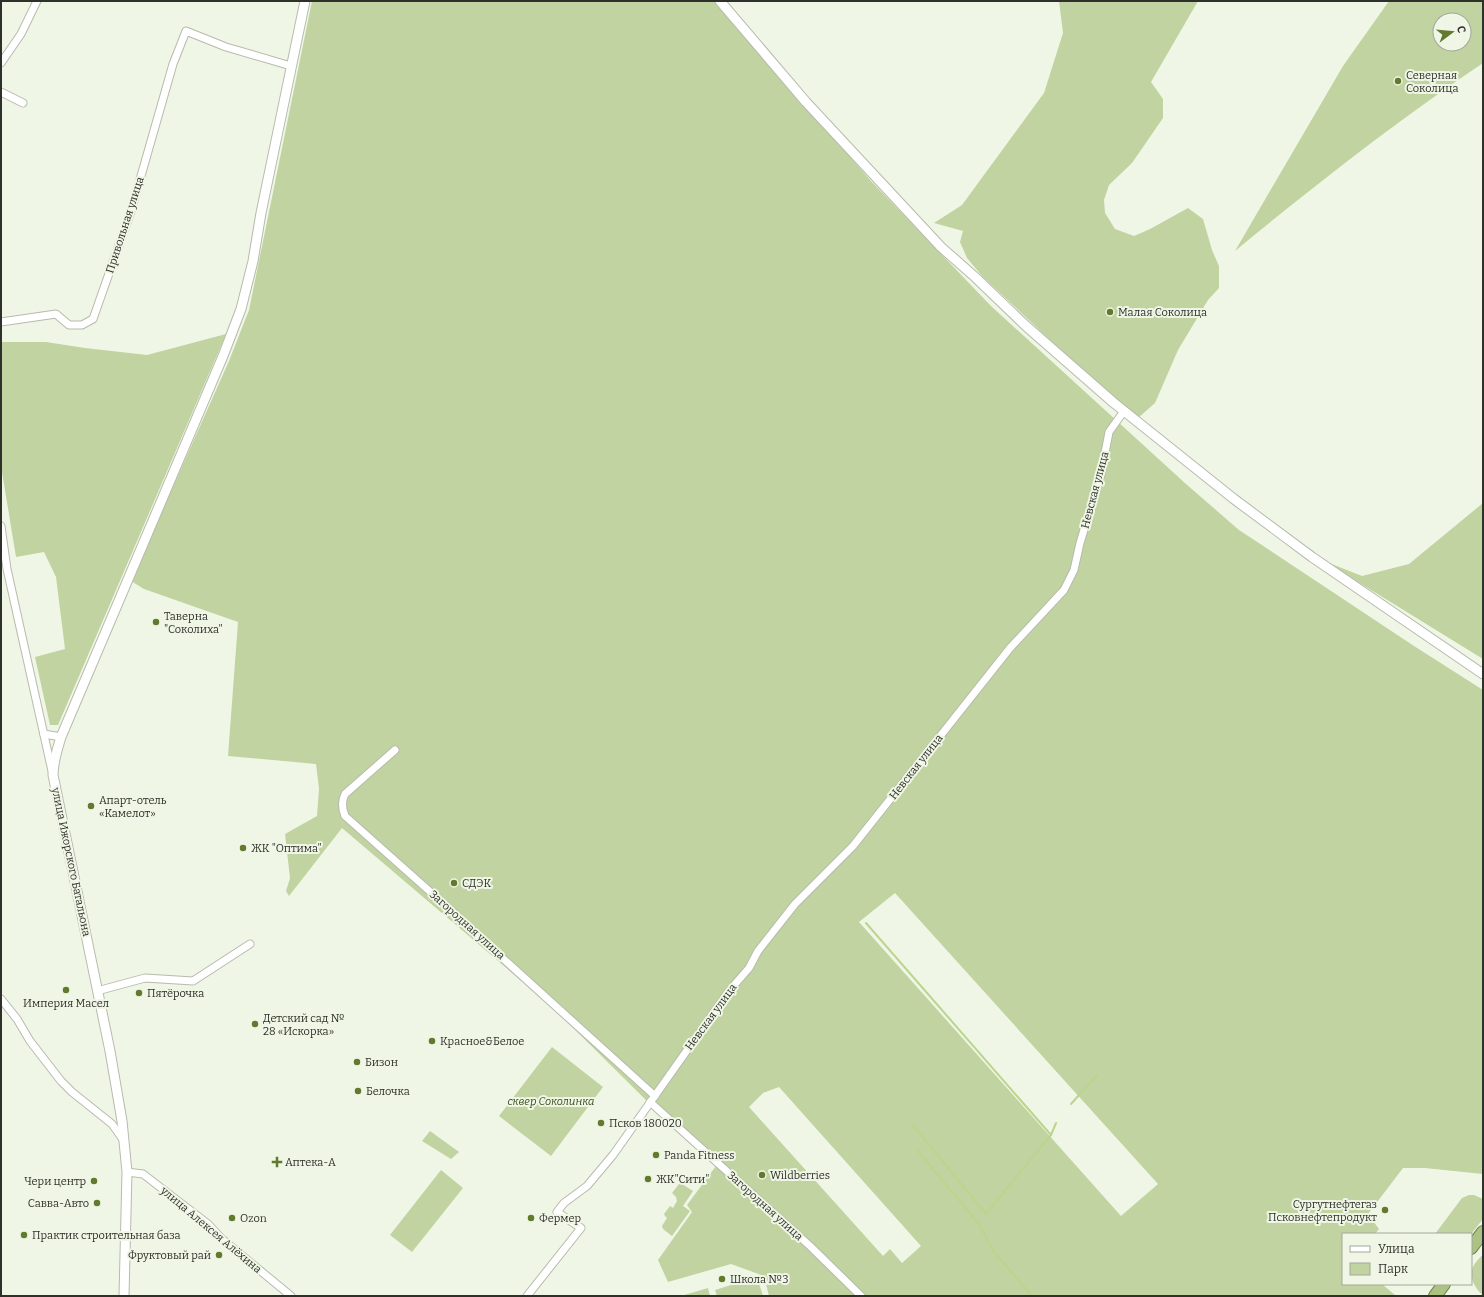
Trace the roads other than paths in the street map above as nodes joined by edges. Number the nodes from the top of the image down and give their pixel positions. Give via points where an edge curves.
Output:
1 (38, 1) edge
2 (305, 1) edge
3 (720, 1) edge
4 (1, 63) edge
5 (291, 66) junction
6 (1, 92) edge
7 (23, 103) dead end
8 (1, 322) edge
9 (1124, 411) junction
10 (1, 526) edge
11 (4, 569) edge
12 (1483, 674) edge
13 (44, 734) junction
14 (61, 737) junction
15 (395, 750) dead end
16 (53, 775) junction
17 (250, 944) dead end
18 (97, 990) junction
19 (1, 999) edge
20 (655, 1096) junction
21 (650, 1102) junction
22 (124, 1141) junction
23 (127, 1172) junction
24 (1483, 1232) edge
25 (1472, 1247) edge
26 (1443, 1285) edge
27 (124, 1296) edge
28 (292, 1296) edge
29 (527, 1296) edge
30 (861, 1296) edge
31 (1435, 1296) edge

1 - 4 street via 21,34
2 - 5 street
3 - 9 street via 806,102 941,247 1026,326
5 - 8 street, Привольная улица via 226,47 186,31 173,64 130,211 93,319 82,325 69,325 56,314
5 - 14 street via 241,310
6 - 7 street
9 - 12 street via 1234,499 1312,557
9 - 20 street, Невская улица via 1109,432 1101,474 1074,570 1064,590 1010,648 853,846 795,904 758,950 749,968 729,991
10 - 11 street, улица Ижорского Батальона
11 - 13 street, улица Ижорского Батальона
13 - 14 street
13 - 16 street, улица Ижорского Батальона
14 - 16 street
15 - 20 street, Загородная улица via 345,794 342,809 345,816
16 - 18 street, улица Ижорского Батальона
17 - 18 street via 193,981 145,978
18 - 22 street, улица Ижорского Батальона via 115,1077
19 - 22 street via 61,1081 112,1124
20 - 21 street, Невская улица
21 - 29 street, Невская улица via 596,1177 564,1203 557,1212 581,1228
21 - 30 street, Загородная улица via 810,1246
22 - 23 street, улица Ижорского Батальона
23 - 27 street, улица Ижорского Батальона
23 - 28 street, улица Алексея Алёхина via 143,1174 208,1224
24 - 25 highway
26 - 31 highway

